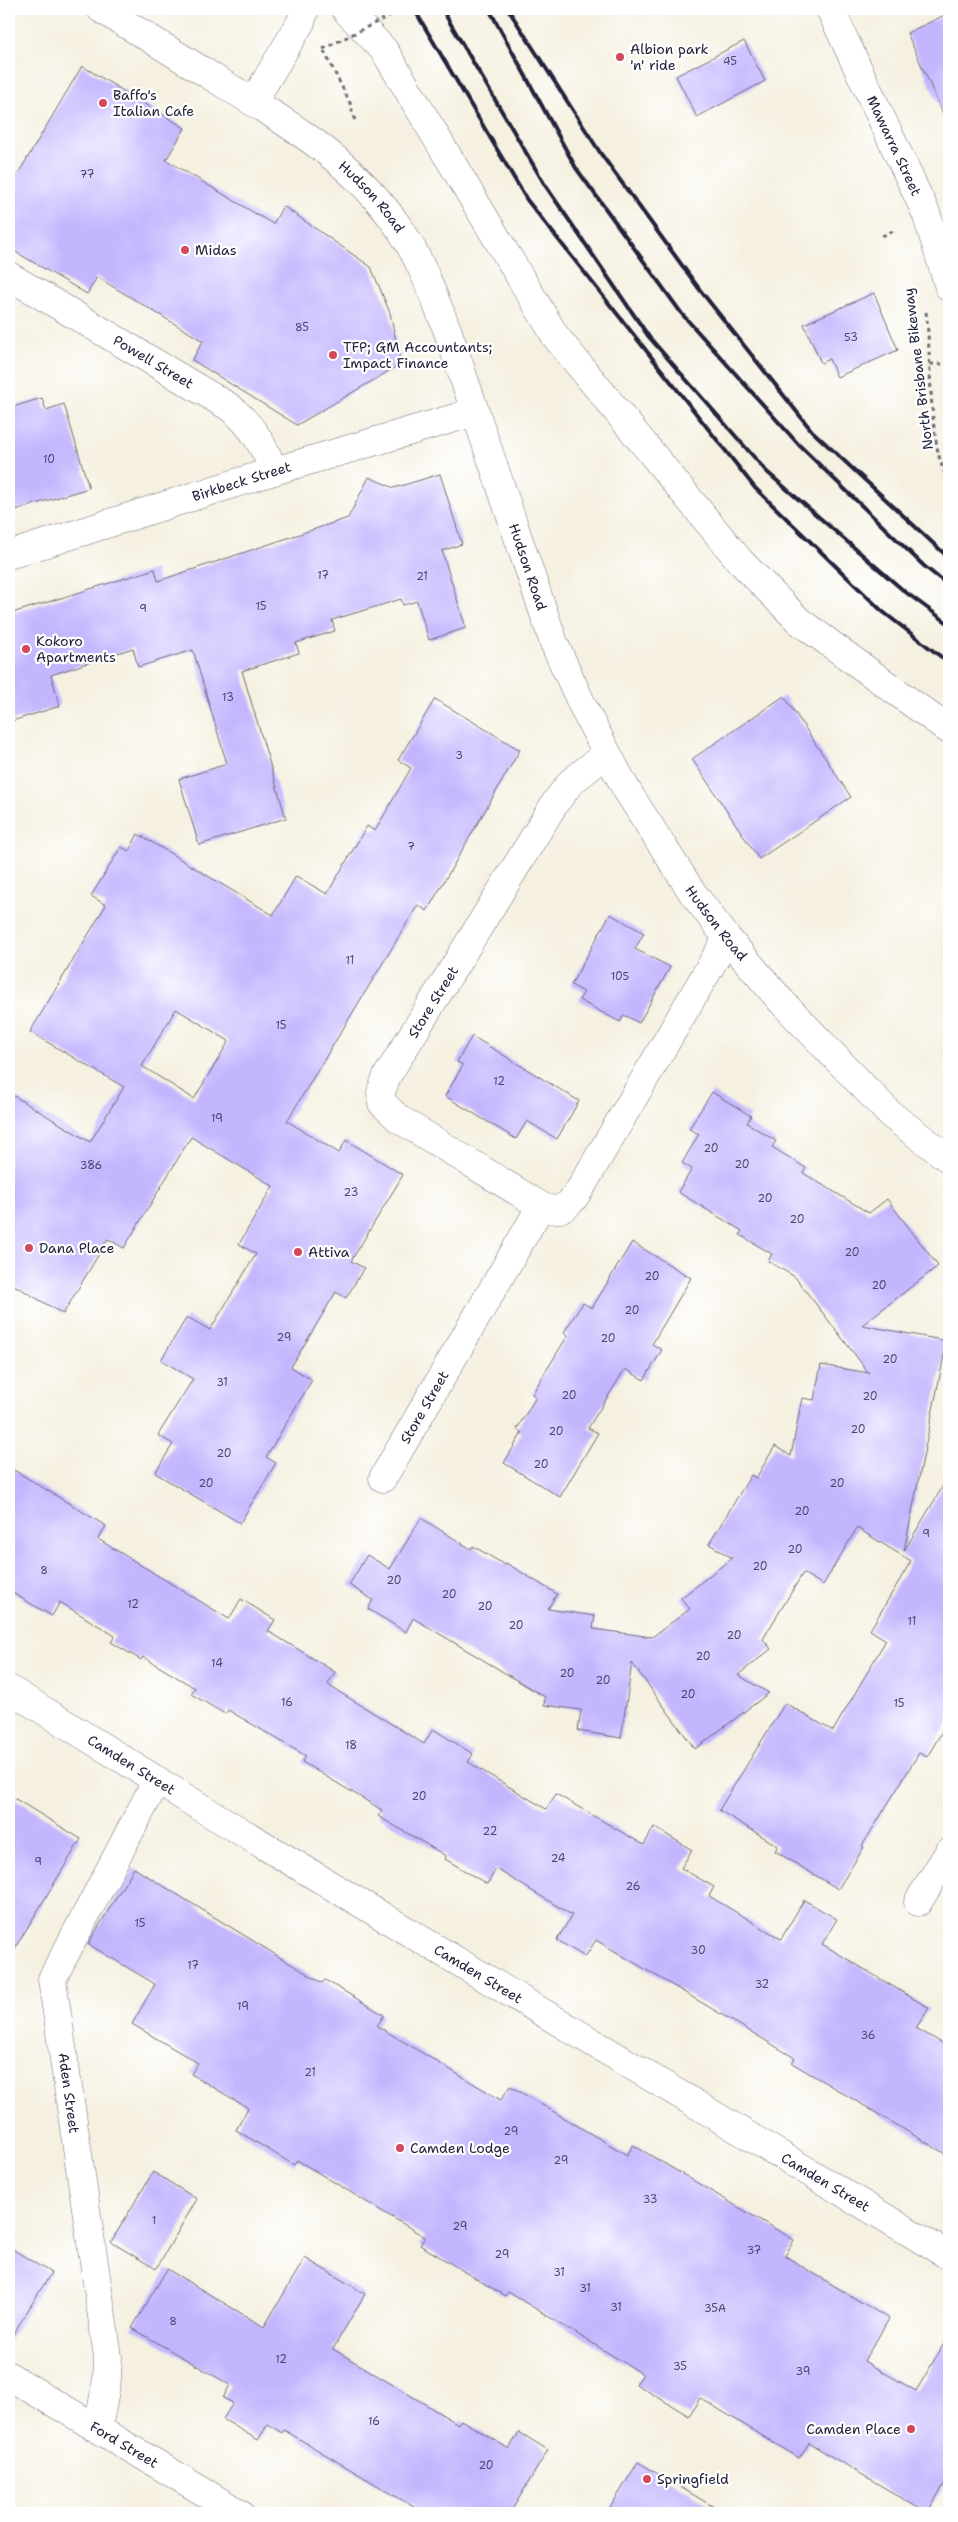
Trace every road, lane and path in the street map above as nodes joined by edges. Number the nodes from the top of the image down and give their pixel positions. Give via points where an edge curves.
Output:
1 (101, 9) edge
2 (305, 9) edge
3 (345, 9) edge
4 (403, 9) edge
5 (830, 9) edge
6 (253, 102) junction
7 (355, 121) dead end
8 (893, 231) dead end
9 (882, 236) dead end
10 (944, 252) edge
11 (9, 276) edge
12 (949, 287) edge
13 (925, 307) dead end
14 (930, 364) junction
15 (949, 364) edge
16 (475, 412) junction
17 (274, 471) junction
18 (949, 481) edge
19 (9, 555) edge
20 (949, 730) edge
21 (606, 754) junction
22 (727, 938) junction
23 (949, 1158) edge
24 (541, 1206) junction
25 (383, 1478) dead end
26 (9, 1689) edge
27 (157, 1780) junction
28 (949, 1852) edge
29 (918, 1902) dead end
30 (949, 2256) edge
31 (9, 2376) edge
32 (98, 2429) junction
33 (239, 2513) edge

1 - 6 street, Hudson Road
2 - 6 street
3 - 20 street via 384,50 556,337 740,561 799,621
4 - 7 path, bridge via 323,49 350,103
5 - 10 street, Mawarra Street
6 - 16 street, Hudson Road via 322,147 356,177 401,231 431,289
8 - 9 path
10 - 12 street, Mawarra Street
11 - 17 street, Powell Street via 232,408 250,424
13 - 14 path, North Brisbane Bikeway
14 - 15 path
14 - 18 path, North Brisbane Bikeway via 936,438 943,472
16 - 17 street, Birkbeck Street
16 - 21 street, Hudson Road via 554,643
17 - 19 street, Birkbeck Street
21 - 22 street, Hudson Road via 687,884
21 - 24 street, Store Street via 571,782 555,803 381,1092 382,1103 399,1119
22 - 23 street, Hudson Road via 782,1002 890,1114
22 - 24 street, Store Street via 573,1200 556,1210
24 - 25 street, Store Street
26 - 27 street, Camden Street
27 - 30 street, Camden Street
27 - 32 street, Aden Street via 52,1979 108,2358
28 - 29 street
31 - 32 street, Ford Street
32 - 33 street, Ford Street

